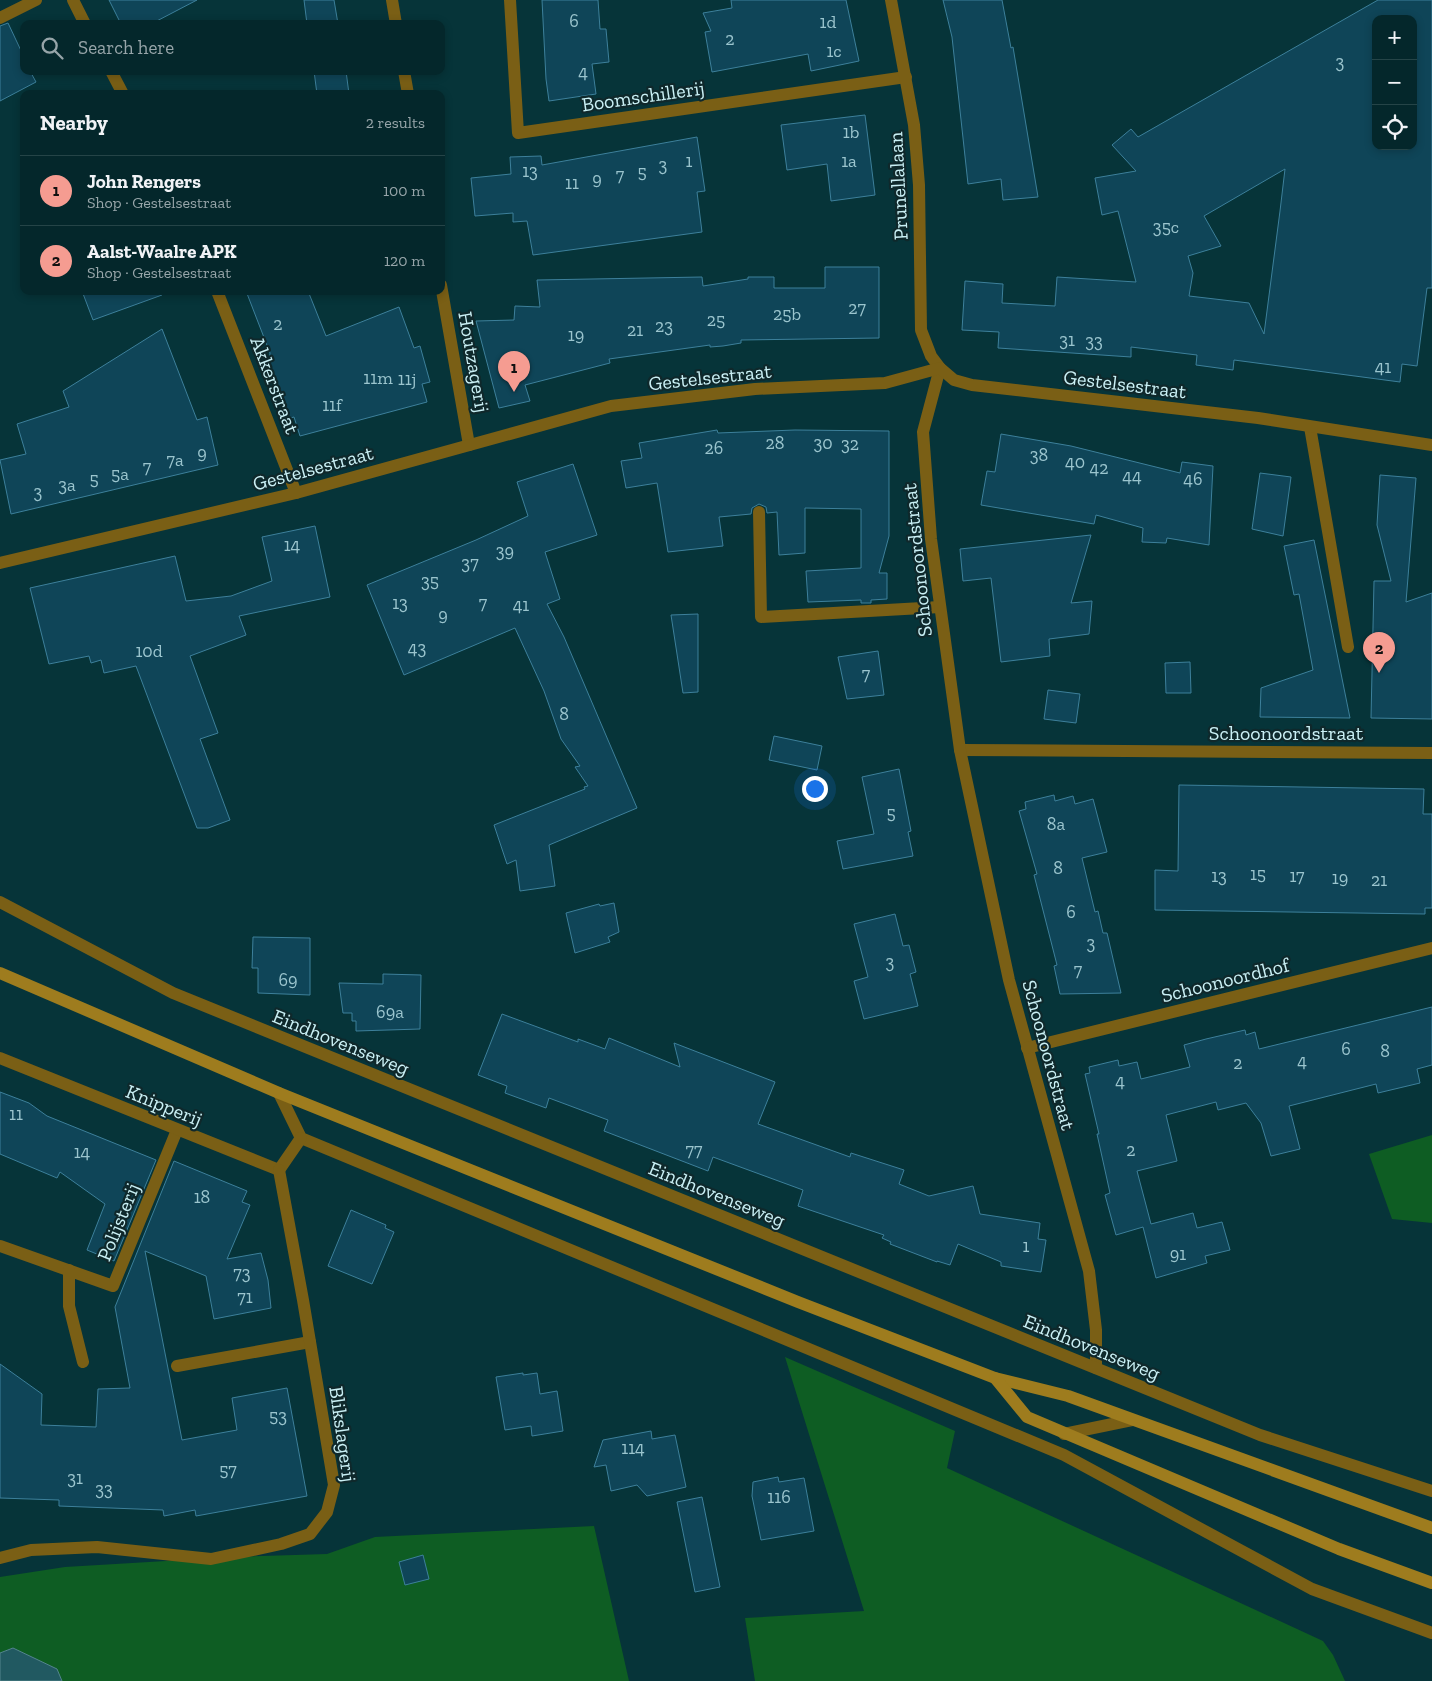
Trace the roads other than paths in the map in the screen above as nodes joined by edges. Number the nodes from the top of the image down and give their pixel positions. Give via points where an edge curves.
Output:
1 (36, 0) edge
2 (72, 0) edge
3 (392, 0) edge
4 (510, 0) edge
5 (891, 0) edge
6 (0, 18) edge
7 (83, 20) edge
8 (395, 20) edge
9 (113, 75) edge
10 (405, 75) edge
11 (906, 77) junction
12 (121, 90) edge
13 (407, 90) edge
14 (219, 295) edge
15 (443, 295) edge
16 (940, 368) junction
17 (1310, 427) junction
18 (469, 445) junction
19 (1432, 445) edge
20 (296, 493) junction
21 (759, 512) dead end
22 (0, 563) edge
23 (940, 607) junction
24 (1348, 647) dead end
25 (960, 750) junction
26 (1432, 753) edge
27 (0, 902) edge
28 (1432, 948) edge
29 (0, 973) edge
30 (1027, 1048) junction
31 (0, 1058) edge
32 (279, 1094) junction
33 (177, 1130) junction
34 (301, 1138) junction
35 (279, 1170) junction
36 (0, 1246) edge
37 (69, 1270) junction
38 (310, 1342) junction
39 (82, 1362) dead end
40 (177, 1366) dead end
41 (1096, 1368) junction
42 (995, 1378) junction
43 (1132, 1420) junction
44 (1064, 1434) junction
45 (1432, 1491) edge
46 (1432, 1528) edge
47 (0, 1558) edge
48 (1432, 1584) edge
49 (1432, 1633) edge

1 - 6 street
2 - 7 street
3 - 8 street
4 - 11 street, Boomschillerij via 518,134
5 - 11 street, Prunellalaan
9 - 12 street
10 - 13 street
11 - 16 street, Prunellalaan via 919,185 920,330 930,356
14 - 20 street, Akkerstraat
15 - 18 street, Houtzagerij
16 - 17 street, Gestelsestraat via 954,380 972,385
16 - 18 street, Gestelsestraat via 885,383 755,389 611,406
16 - 23 street, Schoonoordstraat via 923,432
17 - 19 street, Gestelsestraat
17 - 24 street
18 - 20 street, Gestelsestraat
20 - 22 street, Gestelsestraat
21 - 23 street via 761,616
23 - 25 street, Schoonoordstraat
25 - 26 street, Schoonoordstraat
25 - 30 street, Schoonoordstraat via 1008,980
27 - 41 street, Eindhovenseweg via 173,993
28 - 30 street, Schoonoordhof
29 - 32 main road
30 - 41 street, Schoonoordstraat via 1089,1271 1096,1330
31 - 33 street, Knipperij
32 - 34 street
32 - 42 main road
33 - 35 street, Knipperij
33 - 37 street, Polijsterij via 112,1286
34 - 35 street
34 - 49 street via 1064,1455 1312,1589
35 - 38 street, Blikslagerij
36 - 37 street, Polijsterij
37 - 39 street, Polijsterij via 69,1306
38 - 40 street
38 - 47 street, Blikslagerij via 334,1485 327,1512 310,1534 281,1544 211,1559 97,1547 31,1550
41 - 45 street, Eindhovenseweg via 1260,1435
42 - 43 main road via 1068,1396
42 - 44 main road via 1027,1417
43 - 44 street
43 - 46 main road
44 - 48 main road via 1339,1549

